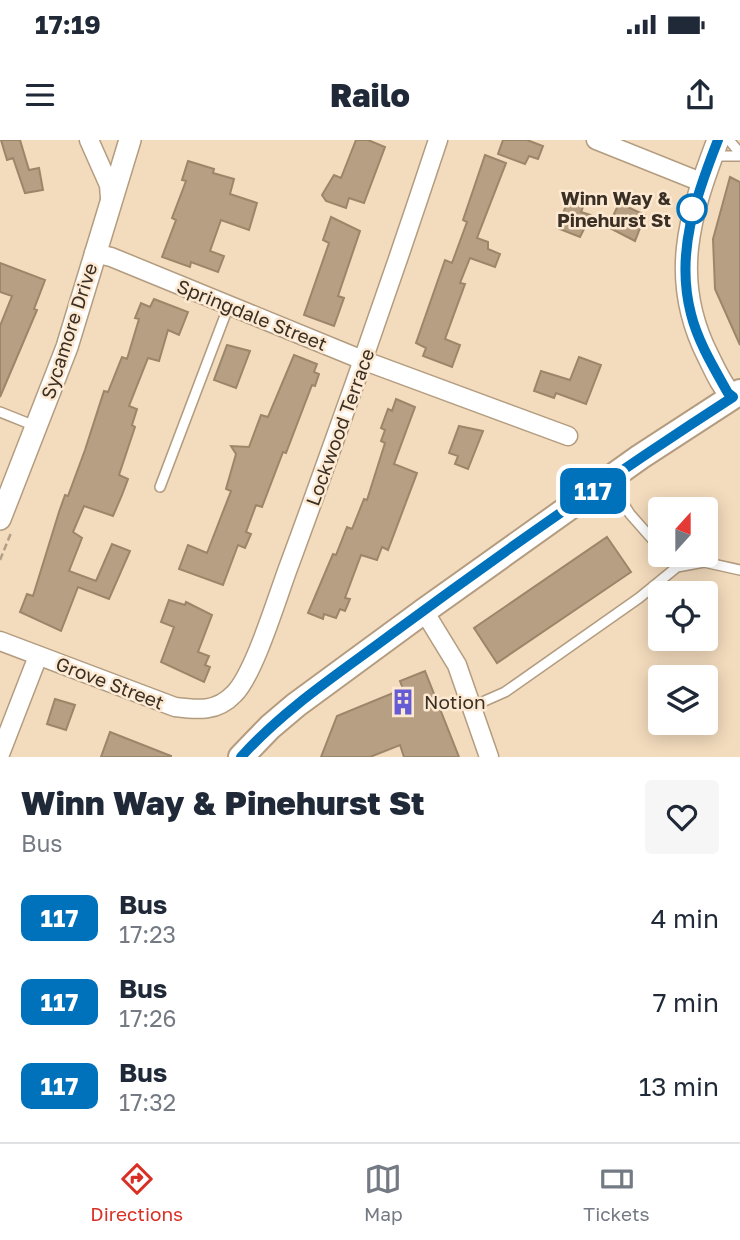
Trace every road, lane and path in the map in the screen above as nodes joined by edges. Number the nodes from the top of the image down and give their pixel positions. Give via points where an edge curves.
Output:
1 (89, 140) edge
2 (130, 140) edge
3 (438, 140) edge
4 (596, 140) edge
5 (730, 140) edge
6 (715, 148) edge
7 (740, 154) edge
8 (701, 182) junction
9 (110, 198) junction
10 (94, 253) junction
11 (229, 305) junction
12 (365, 360) junction
13 (736, 395) edge
14 (0, 412) edge
15 (37, 426) junction
16 (568, 436) dead end
17 (608, 480) junction
18 (160, 486) dead end
19 (0, 519) edge
20 (648, 534) edge
21 (718, 565) edge
22 (677, 567) edge
23 (740, 570) edge
24 (424, 611) junction
25 (0, 640) edge
26 (38, 656) junction
27 (223, 705) joint
28 (471, 707) junction
29 (0, 754) edge
30 (242, 757) edge
31 (489, 757) edge

1 - 9 street
2 - 9 street, Sycamore Drive
3 - 12 street, Lockwood Terrace
4 - 8 street
5 - 7 lane
6 - 7 lane
6 - 8 street
8 - 13 street via 684,261 686,287 697,333 728,393
9 - 10 street, Sycamore Drive
10 - 11 street, Springdale Street
10 - 15 street, Sycamore Drive via 67,347
11 - 12 street, Springdale Street
11 - 18 lane
12 - 16 street, Springdale Street
12 - 27 street, Lockwood Terrace via 247,674
13 - 17 main road
14 - 15 lane
15 - 19 street, Sycamore Drive
17 - 20 lane
17 - 24 main road
21 - 23 lane
22 - 28 lane via 505,692
24 - 28 street via 457,665
24 - 30 main road via 296,705
25 - 26 street, Grove Street
26 - 27 street, Grove Street via 175,707 204,710
26 - 29 street
28 - 31 street

